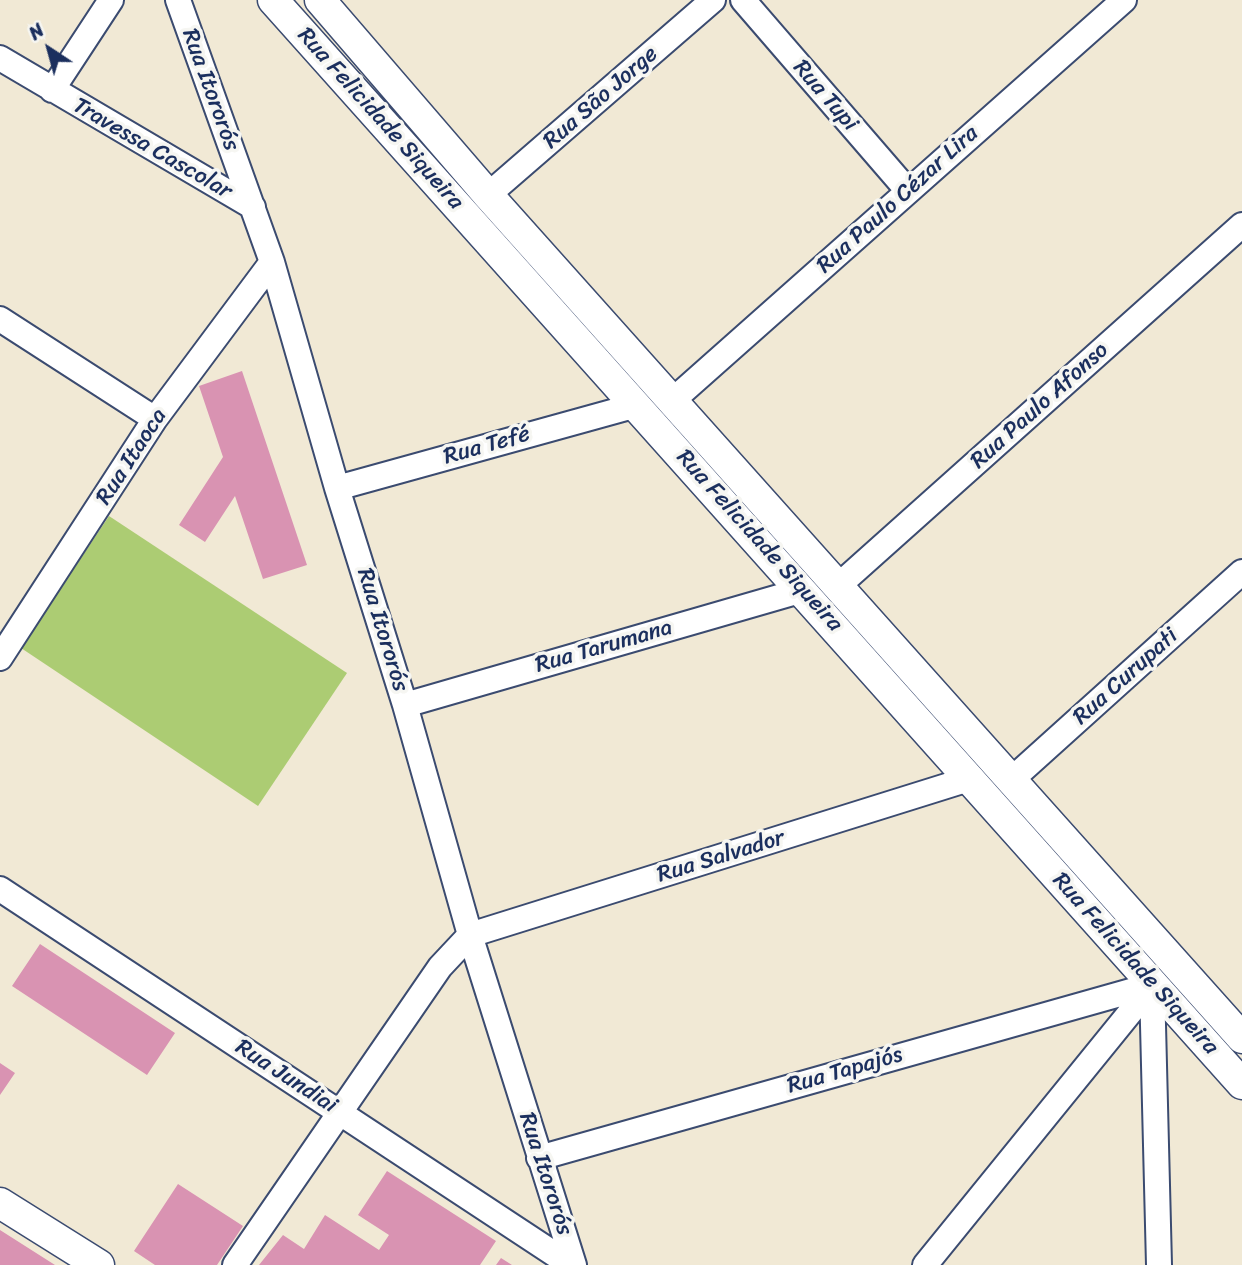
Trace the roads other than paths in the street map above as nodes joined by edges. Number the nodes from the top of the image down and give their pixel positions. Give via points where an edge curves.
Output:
1 (111, 0) edge
2 (178, 0) edge
3 (272, 0) edge
4 (320, 0) edge
5 (713, 0) edge
6 (743, 0) edge
7 (1124, 0) edge
8 (0, 58) edge
9 (52, 90) junction
10 (908, 191) junction
11 (488, 195) junction
12 (253, 207) junction
13 (1242, 225) edge
14 (272, 262) junction
15 (0, 319) edge
16 (672, 401) junction
17 (636, 405) junction
18 (155, 419) junction
19 (337, 488) junction
20 (1242, 572) edge
21 (838, 586) junction
22 (803, 590) junction
23 (9, 626) edge
24 (0, 658) edge
25 (405, 705) junction
26 (972, 778) junction
27 (1010, 781) junction
28 (0, 889) edge
29 (470, 935) junction
30 (1173, 964) junction
31 (1152, 985) junction
32 (1242, 1038) edge
33 (1242, 1084) edge
34 (338, 1112) junction
35 (539, 1158) junction
36 (0, 1203) edge
37 (99, 1265) edge
38 (235, 1265) edge
39 (572, 1265) edge
40 (925, 1265) edge
41 (1159, 1265) edge

1 - 9 street, Travessa Cascolar
2 - 12 street, Rua Itororós
3 - 17 street, Rua Felicidade Siqueira
4 - 11 street, Rua Felicidade Siqueira
5 - 11 street, Rua São Jorge
6 - 10 street, Rua Tupi
7 - 10 street, Rua Paulo Cézar Lira
8 - 9 street, Travessa Cascolar
9 - 12 street, Travessa Cascolar
10 - 16 street, Rua Paulo Cézar Lira
11 - 16 street, Rua Felicidade Siqueira
12 - 14 street, Rua Itororós
13 - 21 street, Rua Paulo Afonso
14 - 18 street, Rua Itaoca
14 - 19 street, Rua Itororós
15 - 18 street
16 - 21 street, Rua Felicidade Siqueira
17 - 19 street, Rua Tefé
17 - 22 street, Rua Felicidade Siqueira
18 - 23 street, Rua Itaoca
19 - 25 street, Rua Itororós
20 - 27 street, Rua Curupati
21 - 27 street, Rua Felicidade Siqueira
22 - 25 street, Rua Tarumana
22 - 26 street, Rua Felicidade Siqueira
23 - 24 street, Rua Itaoca
25 - 29 street, Rua Itororós
26 - 29 street, Rua Salvador
26 - 31 street, Rua Felicidade Siqueira
27 - 30 street, Rua Felicidade Siqueira
28 - 34 street, Rua Jundiai
29 - 34 street via 440,967
29 - 35 street, Rua Itororós
30 - 31 street
30 - 32 street, Rua Felicidade Siqueira
31 - 33 street, Rua Felicidade Siqueira
31 - 35 street, Rua Tapajós
31 - 40 street
31 - 41 street
34 - 38 street
34 - 39 street, Rua Jundiai
35 - 39 street, Rua Itororós
36 - 37 street

